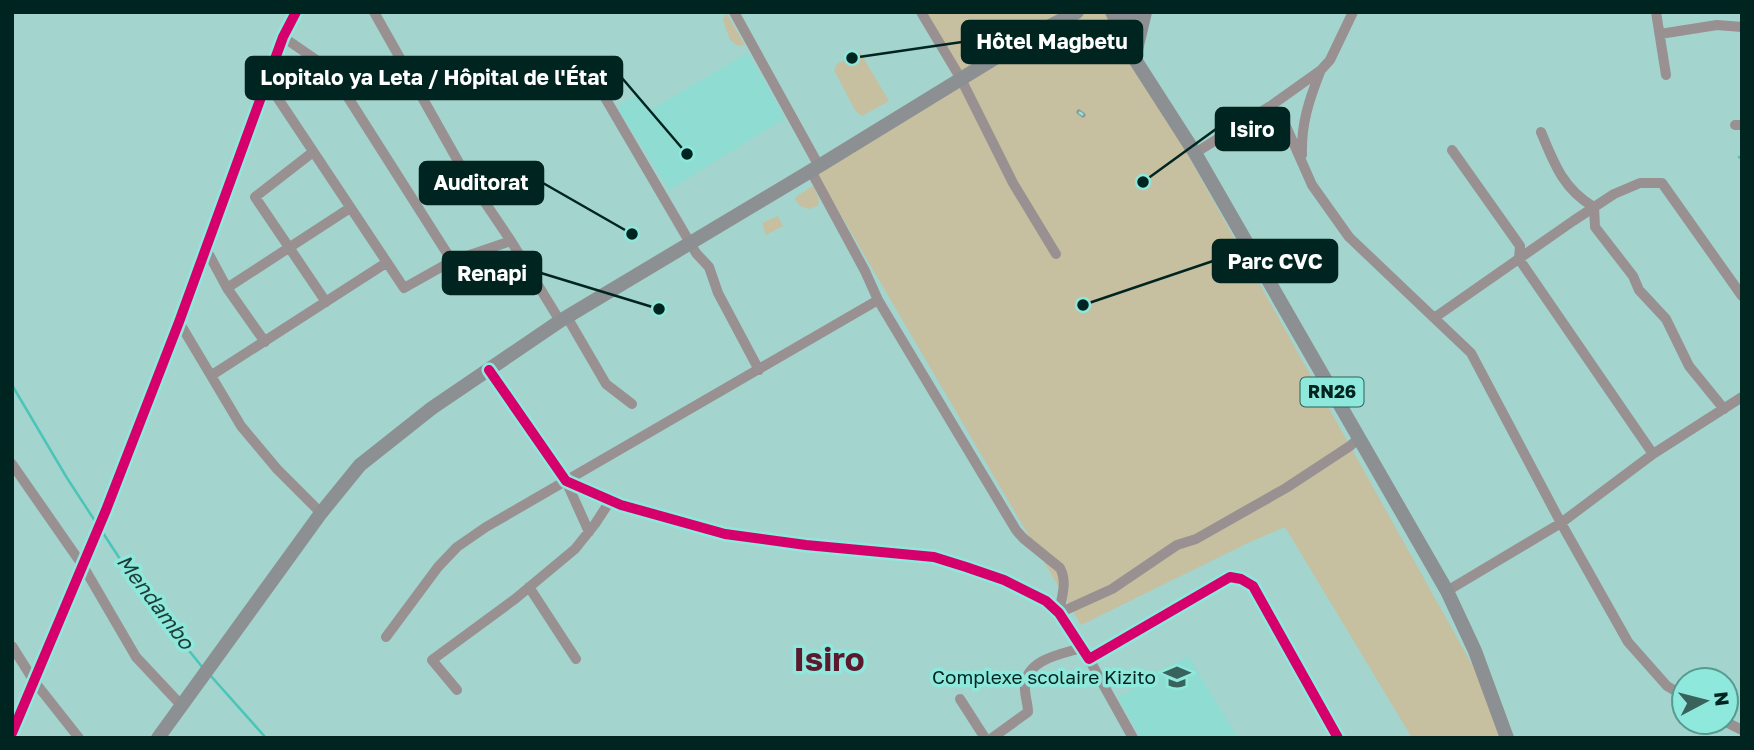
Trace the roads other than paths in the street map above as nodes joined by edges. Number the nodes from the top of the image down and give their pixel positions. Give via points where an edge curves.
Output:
1 (296, 12) edge
2 (374, 12) edge
3 (734, 12) edge
4 (921, 12) edge
5 (1077, 12) edge
6 (1112, 12) edge
7 (1144, 12) edge
8 (1353, 12) edge
9 (1656, 12) edge
10 (1742, 27) edge
11 (1660, 34) junction
12 (283, 37) junction
13 (1134, 58) junction
14 (592, 67) dead end
15 (1321, 70) junction
16 (1666, 75) dead end
17 (961, 79) junction
18 (267, 82) junction
19 (1272, 105) junction
20 (1541, 132) dead end
21 (1452, 150) dead end
22 (313, 152) junction
23 (1195, 153) junction
24 (1302, 160) junction
25 (815, 169) junction
26 (1594, 207) junction
27 (350, 208) junction
28 (511, 241) junction
29 (691, 243) junction
30 (289, 248) junction
31 (205, 249) junction
32 (1056, 254) dead end
33 (1518, 258) junction
34 (452, 261) junction
35 (386, 263) junction
36 (227, 288) junction
37 (1742, 296) edge
38 (878, 300) junction
39 (326, 302) junction
40 (1434, 318) junction
41 (563, 319) junction
42 (179, 322) junction
43 (265, 342) junction
44 (489, 370) junction
45 (759, 370) junction
46 (212, 375) junction
47 (1742, 397) edge
48 (632, 404) dead end
49 (1724, 409) junction
50 (1359, 438) junction
51 (1653, 454) junction
52 (12, 464) edge
53 (566, 481) junction
54 (610, 501) junction
55 (320, 513) junction
56 (1561, 523) junction
57 (589, 532) junction
58 (83, 566) junction
59 (529, 587) junction
60 (1447, 591) junction
61 (1059, 613) junction
62 (386, 637) dead end
63 (12, 646) edge
64 (1081, 648) junction
65 (576, 659) dead end
66 (1088, 659) junction
67 (23, 664) junction
68 (12, 671) edge
69 (34, 681) junction
70 (1670, 688) edge
71 (457, 690) dead end
72 (960, 699) dead end
73 (181, 705) junction
74 (12, 733) edge
75 (79, 738) edge
76 (158, 738) edge
77 (985, 738) edge
78 (992, 738) edge
79 (1133, 738) edge
80 (1338, 738) edge
81 (1507, 738) edge

1 - 12 street
2 - 28 street via 463,170
3 - 25 street
4 - 17 street
5 - 17 main road
6 - 7 main road via 1130,17
6 - 13 main road, RN26
7 - 13 main road
8 - 15 street
9 - 11 street
10 - 11 street via 1717,25
11 - 16 street
12 - 18 street
12 - 34 street via 315,59 342,88
13 - 23 main road, RN26
14 - 29 street via 590,72
15 - 19 street
15 - 24 street via 1301,129
17 - 25 main road
17 - 32 street via 1013,183
18 - 22 street
18 - 31 street
19 - 23 street
19 - 24 street
20 - 26 street via 1563,179 1576,197
21 - 33 street via 1520,246
22 - 27 street
22 - 30 street via 255,197
23 - 50 main road, RN26
24 - 40 street via 1312,185 1349,237
25 - 29 main road
25 - 38 street
26 - 33 street
26 - 37 street via 1640,183 1662,183
26 - 49 street via 1595,227 1639,290 1666,319 1689,366
27 - 30 street
27 - 35 street
28 - 34 street
28 - 41 street
29 - 41 main road
29 - 45 street via 709,267
30 - 36 street
30 - 39 street
31 - 36 street
31 - 42 street
33 - 40 street
33 - 51 street
34 - 35 street via 404,288
35 - 39 street
36 - 43 street
38 - 45 street
38 - 61 street via 1016,530 1060,568 1064,586
39 - 43 street
40 - 56 street via 1471,353
41 - 44 main road
41 - 48 street via 607,384
42 - 46 street
42 - 58 street
43 - 46 street
44 - 53 street
44 - 55 main road via 360,465
45 - 53 street
46 - 55 street via 241,426
47 - 49 street
49 - 51 street
50 - 60 main road, RN26
50 - 61 street via 1286,488 1177,545 1112,589
51 - 56 street
52 - 58 street
53 - 54 street
53 - 57 street
53 - 62 street via 457,547
54 - 57 street
54 - 61 street via 725,534 934,557 1004,580 1046,601
55 - 73 main road
56 - 60 street
56 - 70 street via 1628,642
57 - 59 street
58 - 69 street
58 - 73 street via 136,657
59 - 65 street
59 - 71 street via 432,660
60 - 81 main road, RN26
61 - 64 street
63 - 67 street
64 - 66 street
64 - 78 street via 1033,667 1025,682 1028,712
66 - 79 street
66 - 80 street via 1230,577 1241,579 1253,586
67 - 68 street
67 - 69 street
69 - 74 street
69 - 75 street
72 - 77 street
73 - 76 main road

